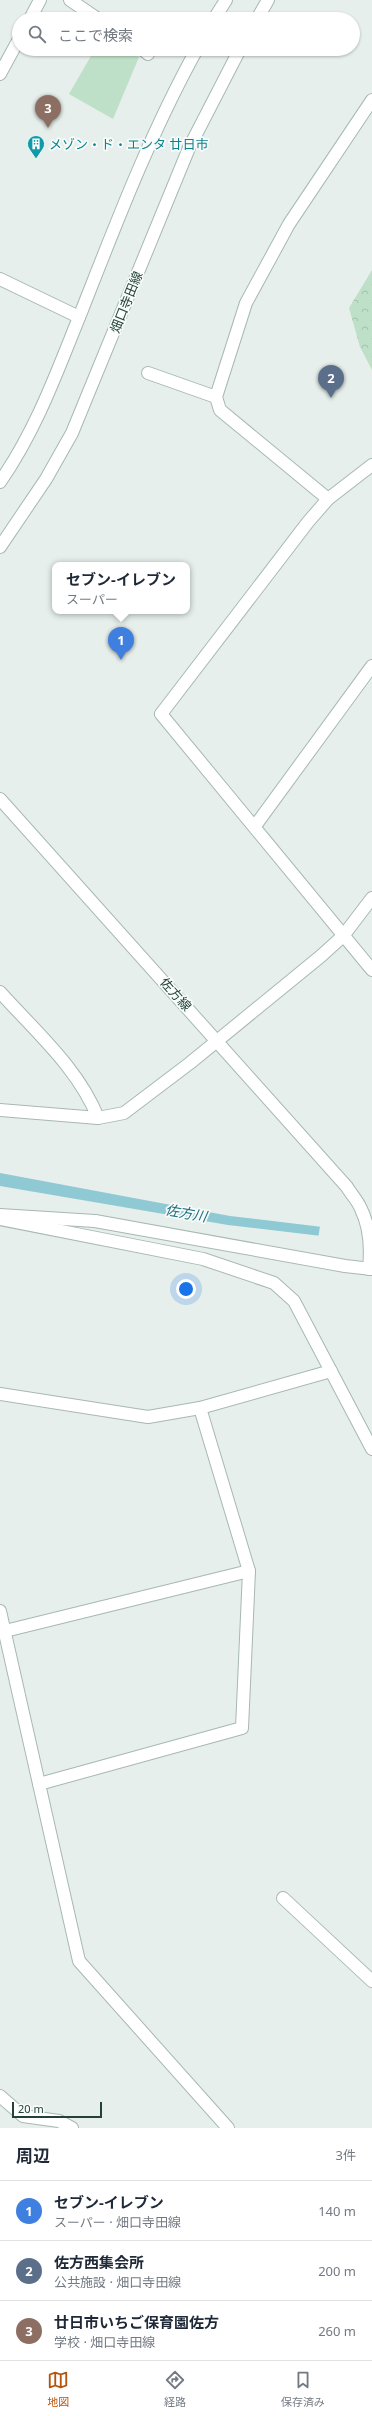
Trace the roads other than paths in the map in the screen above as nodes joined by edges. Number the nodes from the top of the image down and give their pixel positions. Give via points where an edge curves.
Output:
1 (40, 0) edge
2 (70, 0) edge
3 (226, 0) edge
4 (268, 0) edge
5 (34, 12) edge
6 (88, 12) edge
7 (218, 12) edge
8 (261, 12) edge
9 (12, 52) edge
10 (193, 56) edge
11 (236, 56) edge
12 (0, 74) edge
13 (372, 100) edge
14 (0, 279) edge
15 (79, 317) junction
16 (148, 373) dead end
17 (216, 397) junction
18 (372, 465) edge
19 (0, 482) edge
20 (328, 498) junction
21 (0, 547) edge
22 (372, 666) edge
23 (0, 799) edge
24 (255, 826) junction
25 (372, 898) edge
26 (343, 936) junction
27 (372, 970) edge
28 (0, 992) edge
29 (216, 1040) junction
30 (0, 1110) edge
31 (98, 1118) junction
32 (367, 1210) edge
33 (0, 1214) edge
34 (0, 1219) edge
35 (370, 1266) edge
36 (331, 1371) junction
37 (0, 1394) edge
38 (200, 1408) junction
39 (372, 1449) edge
40 (249, 1571) junction
41 (0, 1611) edge
42 (4, 1631) junction
43 (39, 1784) junction
44 (283, 1898) dead end
45 (372, 1981) edge
46 (0, 2096) edge
47 (72, 2128) edge
48 (228, 2128) edge

1 - 5 street
2 - 6 street
3 - 7 street
4 - 8 street
9 - 12 street
10 - 15 street via 155,132
11 - 21 street, 畑口寺田線 via 189,148 72,433 46,479
13 - 17 street via 289,224 246,304
14 - 15 street
15 - 19 street via 32,430
16 - 17 street
17 - 20 street via 220,410
18 - 20 street
20 - 24 street via 161,714
22 - 24 street
23 - 29 street, 佐方線
24 - 26 street
25 - 26 street
26 - 27 street
26 - 29 street
28 - 31 street via 73,1073 92,1102
29 - 31 street via 124,1113
29 - 32 street, 佐方線
30 - 31 street
32 - 35 street, 佐方線 via 365,1222 369,1235
33 - 35 street via 95,1221
34 - 36 street via 203,1259 274,1283 294,1301
36 - 38 street
36 - 39 street
37 - 38 street via 148,1417
38 - 40 street
40 - 42 street
40 - 43 street via 242,1728
41 - 42 street
42 - 43 street
43 - 48 street via 79,1961
44 - 45 street
46 - 47 street via 23,2116 59,2121

